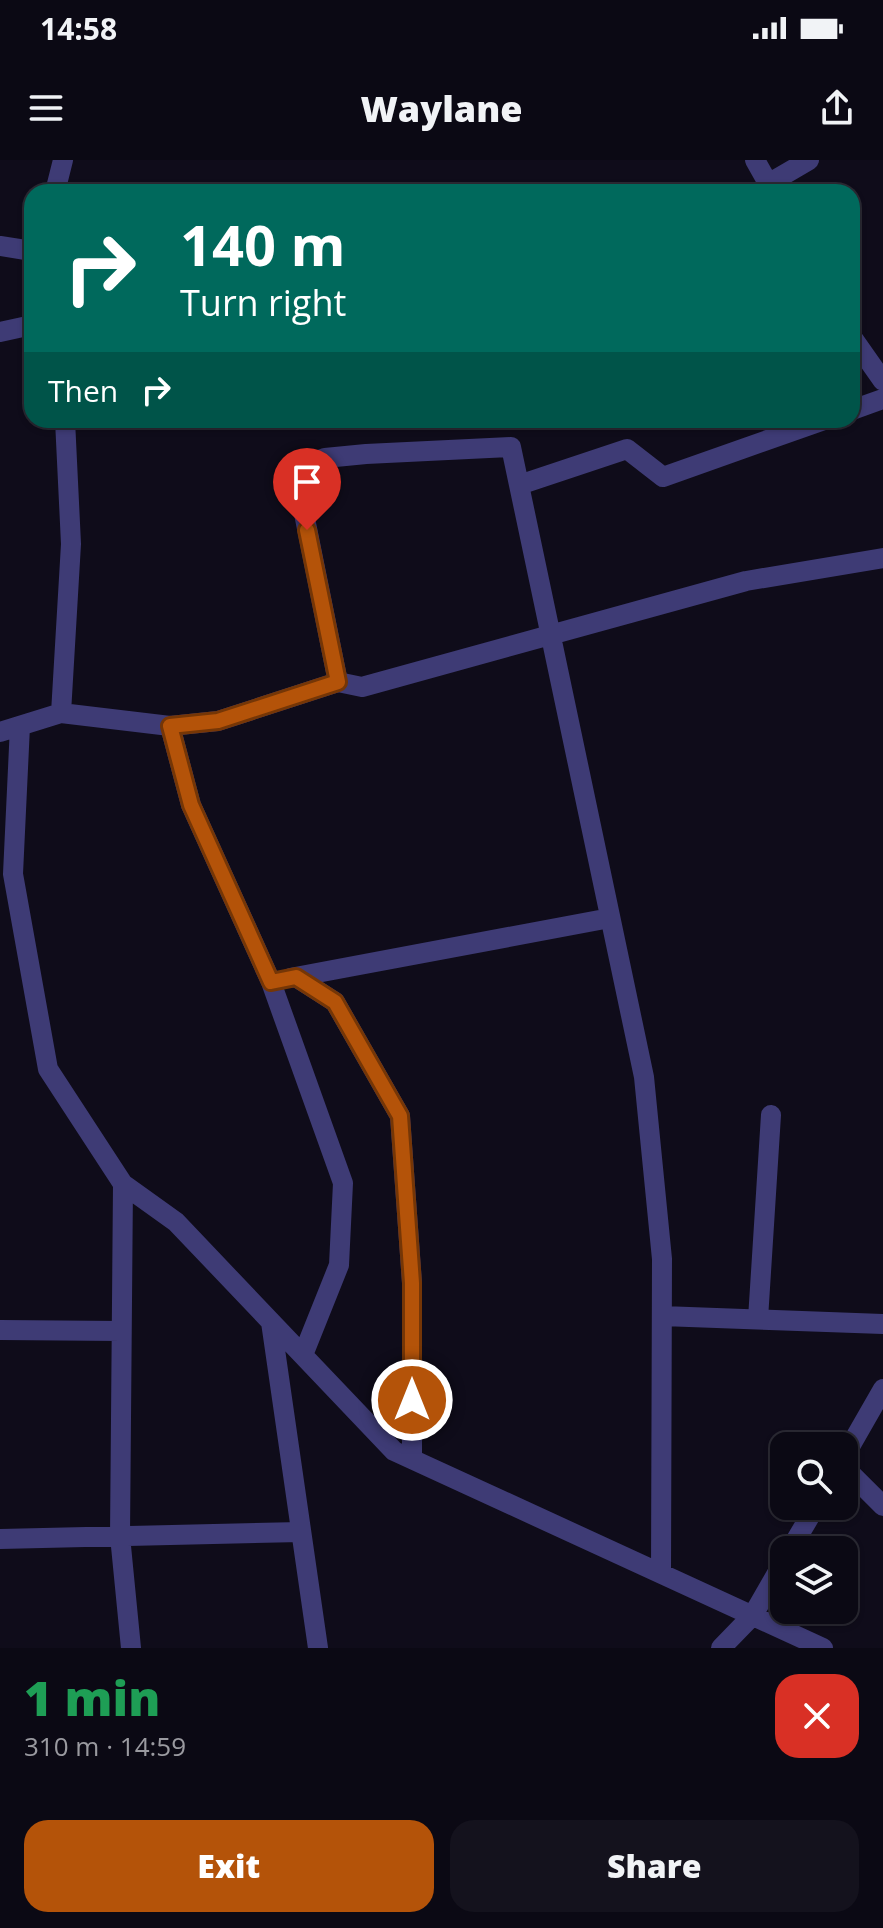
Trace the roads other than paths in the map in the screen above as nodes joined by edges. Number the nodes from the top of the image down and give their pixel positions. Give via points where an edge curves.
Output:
1 (63, 160) edge
2 (755, 160) edge
3 (809, 160) edge
4 (57, 184) edge
5 (768, 184) edge
6 (776, 184) edge
7 (0, 246) edge
8 (24, 250) edge
9 (24, 327) edge
10 (0, 332) edge
11 (860, 348) edge
12 (883, 381) edge
13 (883, 399) edge
14 (860, 407) edge
15 (65, 428) edge
16 (801, 428) edge
17 (519, 485) junction
18 (883, 558) edge
19 (550, 634) junction
20 (338, 682) junction
21 (61, 713) junction
22 (178, 725) junction
23 (6, 729) edge
24 (6, 879) edge
25 (610, 918) junction
26 (296, 977) junction
27 (271, 982) junction
28 (771, 1115) dead end
29 (123, 1184) junction
30 (662, 1316) junction
31 (758, 1319) junction
32 (271, 1322) junction
33 (883, 1324) edge
34 (0, 1330) edge
35 (121, 1331) junction
36 (306, 1359) junction
37 (883, 1389) edge
38 (858, 1433) edge
39 (403, 1455) junction
40 (858, 1481) edge
41 (883, 1506) edge
42 (301, 1532) junction
43 (120, 1536) junction
44 (0, 1539) edge
45 (661, 1573) junction
46 (770, 1585) edge
47 (753, 1615) junction
48 (131, 1648) edge
49 (318, 1648) edge
50 (721, 1648) edge
51 (823, 1648) edge

1 - 4 street
2 - 5 street
3 - 6 street
7 - 8 street
9 - 10 street
11 - 12 street
13 - 14 street
15 - 21 street via 71,544
16 - 17 street via 663,477 627,449
17 - 19 street
17 - 20 street via 511,447 325,458 295,469
18 - 19 street via 746,581
19 - 20 street via 362,687
19 - 25 street
20 - 22 street via 218,721
21 - 22 street
21 - 23 street
22 - 27 street via 191,805
23 - 24 street
24 - 29 street via 48,1069
25 - 26 street
25 - 30 street via 644,1077 662,1259
26 - 27 street
26 - 39 street via 335,1002 400,1116 412,1283
27 - 36 street via 343,1183 339,1265
28 - 31 street
29 - 32 street via 176,1222
29 - 35 street
30 - 31 street
30 - 45 street
31 - 33 street
32 - 36 street
32 - 42 street
34 - 35 street
35 - 43 street
36 - 39 street
37 - 38 street
39 - 45 street
40 - 41 street
42 - 43 street
42 - 49 street
43 - 44 street
43 - 48 street
45 - 47 street
46 - 47 street
47 - 50 street
47 - 51 street

